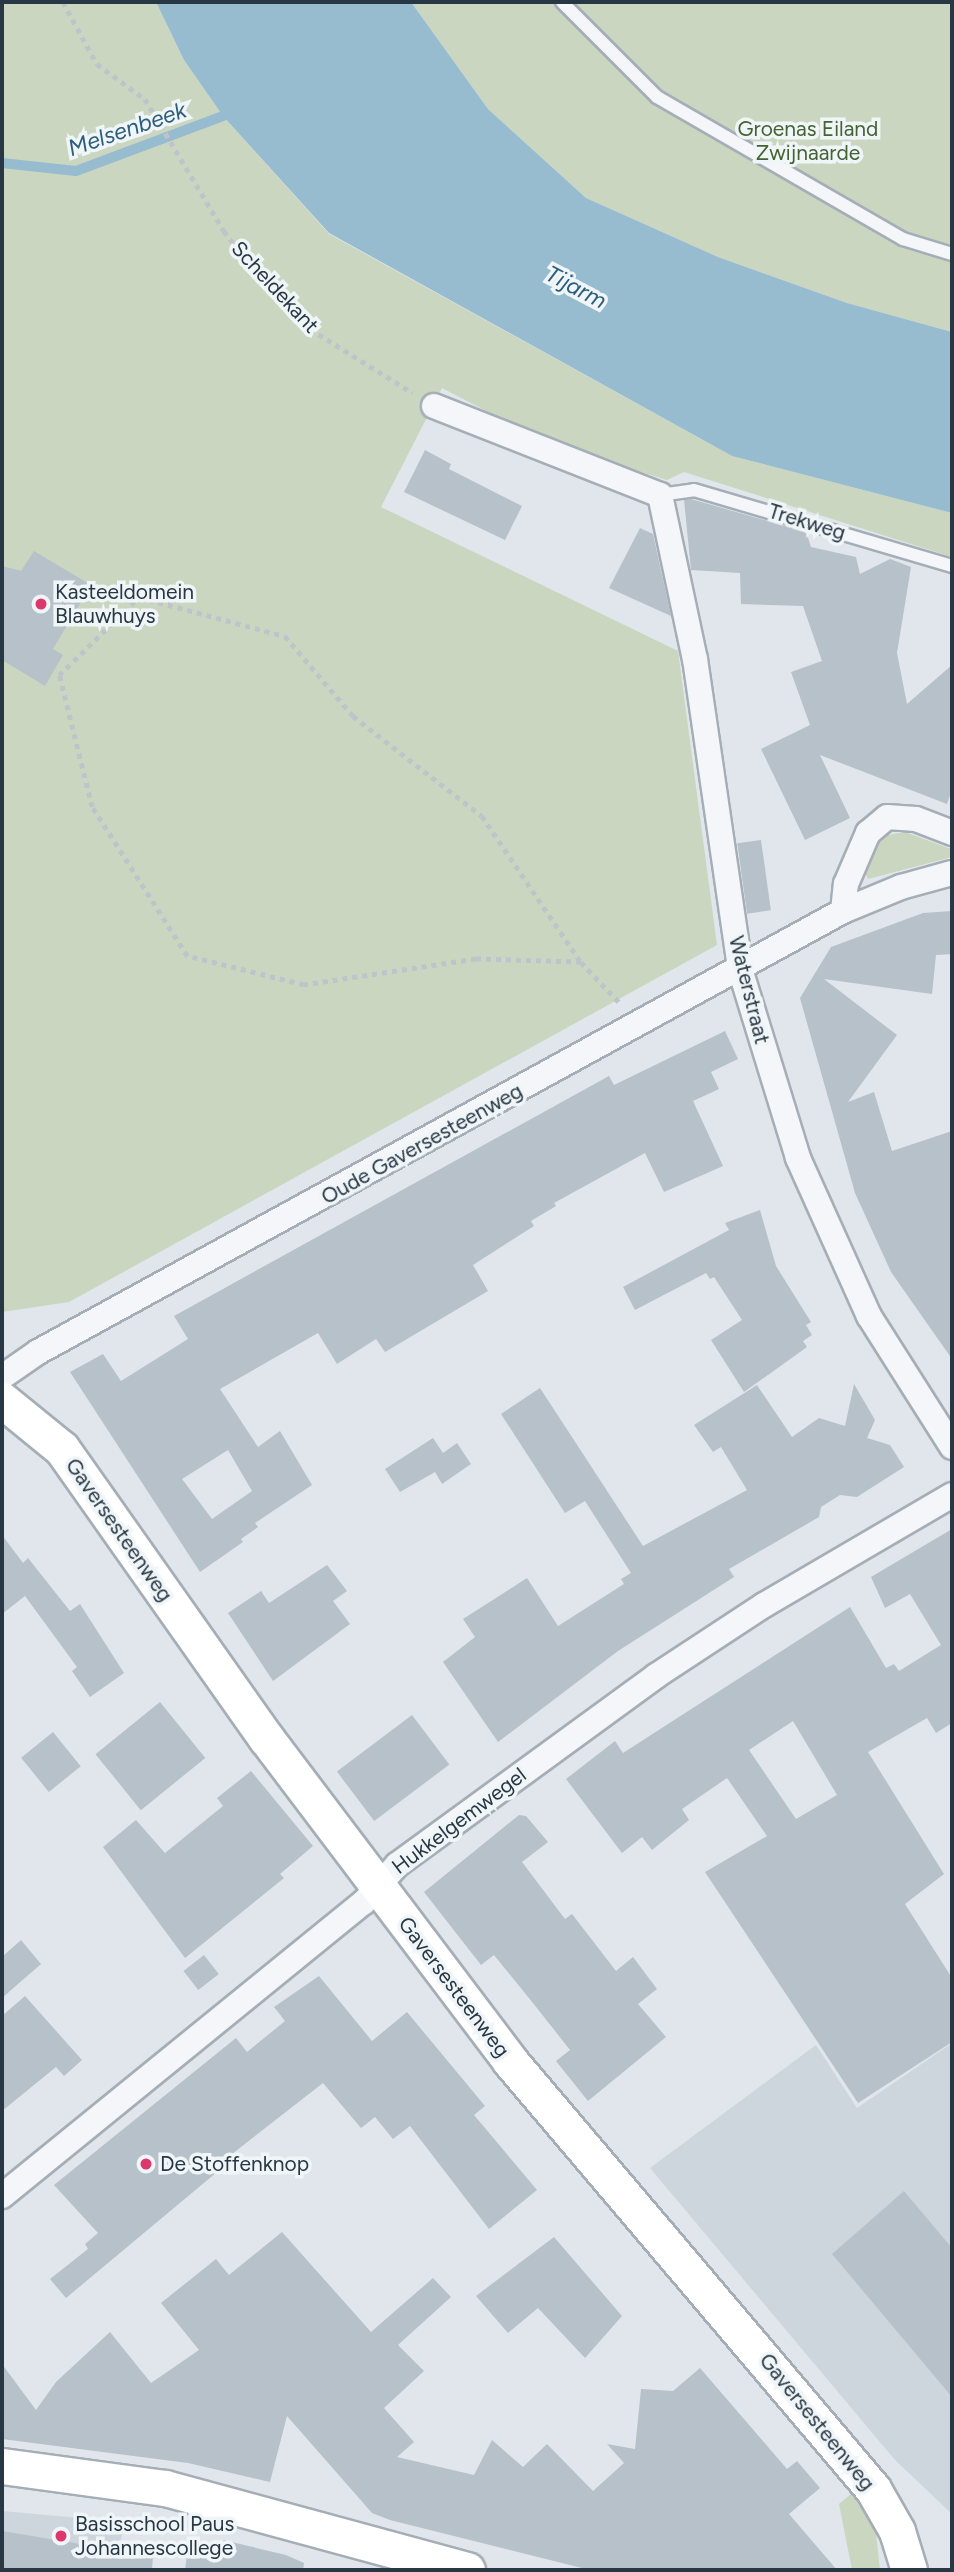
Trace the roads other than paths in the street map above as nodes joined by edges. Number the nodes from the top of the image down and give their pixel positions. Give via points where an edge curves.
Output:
1 (562, 2) edge
2 (952, 254) edge
3 (434, 406) road end
4 (660, 495) junction
5 (952, 566) edge
6 (952, 832) edge
7 (952, 873) edge
8 (843, 911) junction
9 (740, 969) junction
10 (2, 1377) edge
11 (2, 1400) edge
12 (952, 1447) edge
13 (952, 1495) edge
14 (377, 1886) junction
15 (2, 2196) edge
16 (2, 2466) edge
17 (467, 2570) edge
18 (909, 2570) edge

1 - 2 lane via 657,97 903,239
3 - 4 street
4 - 5 lane, Trekweg via 694,490
4 - 9 street, Waterstraat via 695,659
6 - 8 street via 916,819 887,817 868,833 846,884
7 - 8 street, Oude Gaversesteenweg via 901,887
8 - 9 street, Oude Gaversesteenweg
9 - 10 street, Oude Gaversesteenweg via 38,1352
9 - 12 street, Waterstraat via 798,1158 832,1240 869,1316
11 - 14 street, Gaversesteenweg via 62,1449
13 - 14 street, Hukkelgemwegel via 764,1605 656,1676 397,1865
14 - 15 street, Hukkelgemwegel via 364,1902
14 - 18 street, Gaversesteenweg via 510,2061 649,2230 770,2363 873,2489 897,2530
16 - 17 street via 183,2493

